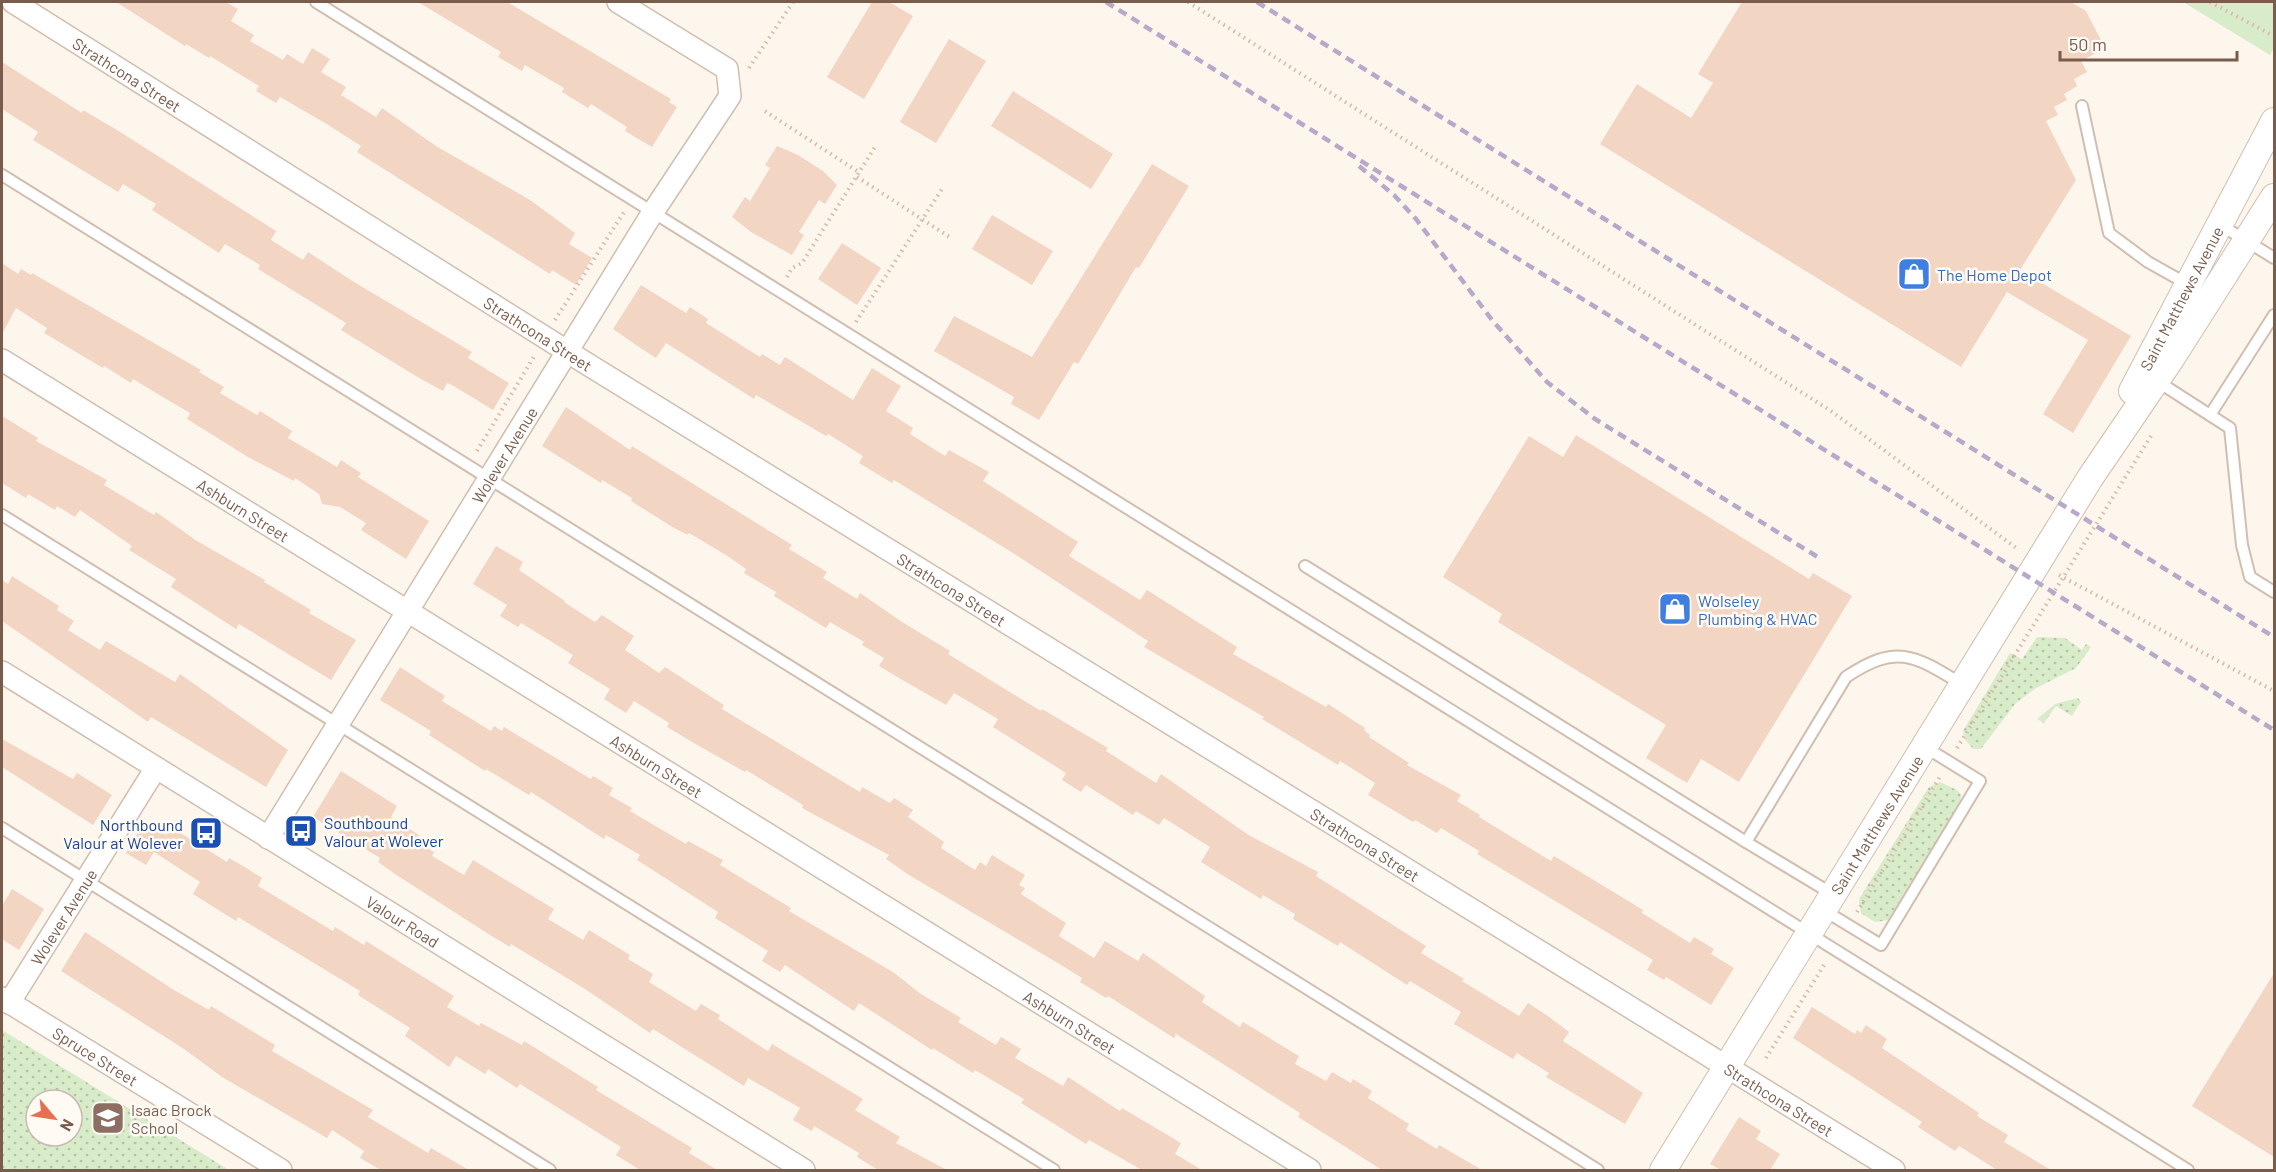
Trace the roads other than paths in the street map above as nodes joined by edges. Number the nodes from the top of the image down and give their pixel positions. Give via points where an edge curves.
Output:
1 (13, 2) edge
2 (316, 2) edge
3 (618, 2) edge
4 (2082, 106) dead end
5 (2274, 120) edge
6 (2, 175) edge
7 (2274, 197) edge
8 (653, 212) junction
9 (2219, 224) junction
10 (2247, 241) junction
11 (2274, 258) edge
12 (2187, 284) junction
13 (2210, 298) junction
14 (2274, 315) edge
15 (568, 351) junction
16 (2, 360) edge
17 (2149, 376) junction
18 (2210, 415) junction
19 (489, 478) junction
20 (2, 515) edge
21 (1305, 566) dead end
22 (2274, 592) edge
23 (407, 612) junction
24 (2, 672) edge
25 (1963, 685) junction
26 (339, 725) junction
27 (1925, 747) junction
28 (156, 768) junction
29 (2, 828) edge
30 (268, 838) junction
31 (1746, 842) junction
32 (85, 880) junction
33 (1830, 903) junction
34 (1810, 935) junction
35 (5, 1000) edge
36 (1727, 1067) junction
37 (280, 1170) edge
38 (550, 1170) edge
39 (804, 1170) edge
40 (1054, 1170) edge
41 (1310, 1170) edge
42 (1598, 1170) edge
43 (1663, 1170) edge
44 (1894, 1170) edge
45 (2188, 1170) edge

1 - 15 street, Strathcona Street
2 - 8 lane
3 - 8 street, Wolever Avenue via 727,69 730,96
4 - 12 lane via 2109,233
5 - 9 street, Saint Matthews Avenue
6 - 19 lane
7 - 10 street, Saint Matthews Avenue
8 - 15 street, Wolever Avenue
8 - 34 lane
9 - 10 lane
9 - 12 street, Saint Matthews Avenue
10 - 11 lane
10 - 13 street, Saint Matthews Avenue
12 - 13 lane
12 - 17 street, Saint Matthews Avenue
13 - 17 street, Saint Matthews Avenue
14 - 18 lane
15 - 19 street, Wolever Avenue
15 - 36 street, Strathcona Street
16 - 23 street, Ashburn Street
17 - 18 lane
17 - 25 street, Saint Matthews Avenue
18 - 22 lane via 2230,428 2242,545 2250,577
19 - 23 street, Wolever Avenue
19 - 42 lane
20 - 26 lane
21 - 31 lane
23 - 26 street, Wolever Avenue
23 - 41 street, Ashburn Street
24 - 28 street, Valour Road
25 - 27 street, Saint Matthews Avenue
25 - 31 lane via 1905,655 1871,660 1846,677
26 - 30 street, Wolever Avenue
26 - 40 lane
27 - 33 street, Saint Matthews Avenue
27 - 33 lane via 1980,781 1881,945 1849,925
28 - 30 street, Valour Road
28 - 32 street, Wolever Avenue
29 - 32 lane
30 - 39 street, Valour Road
31 - 33 lane
32 - 35 street, Wolever Avenue
32 - 38 lane
33 - 34 street, Saint Matthews Avenue
34 - 36 street, Saint Matthews Avenue
34 - 45 lane
35 - 37 street, Spruce Street
36 - 43 street, Saint Matthews Avenue
36 - 44 street, Strathcona Street

